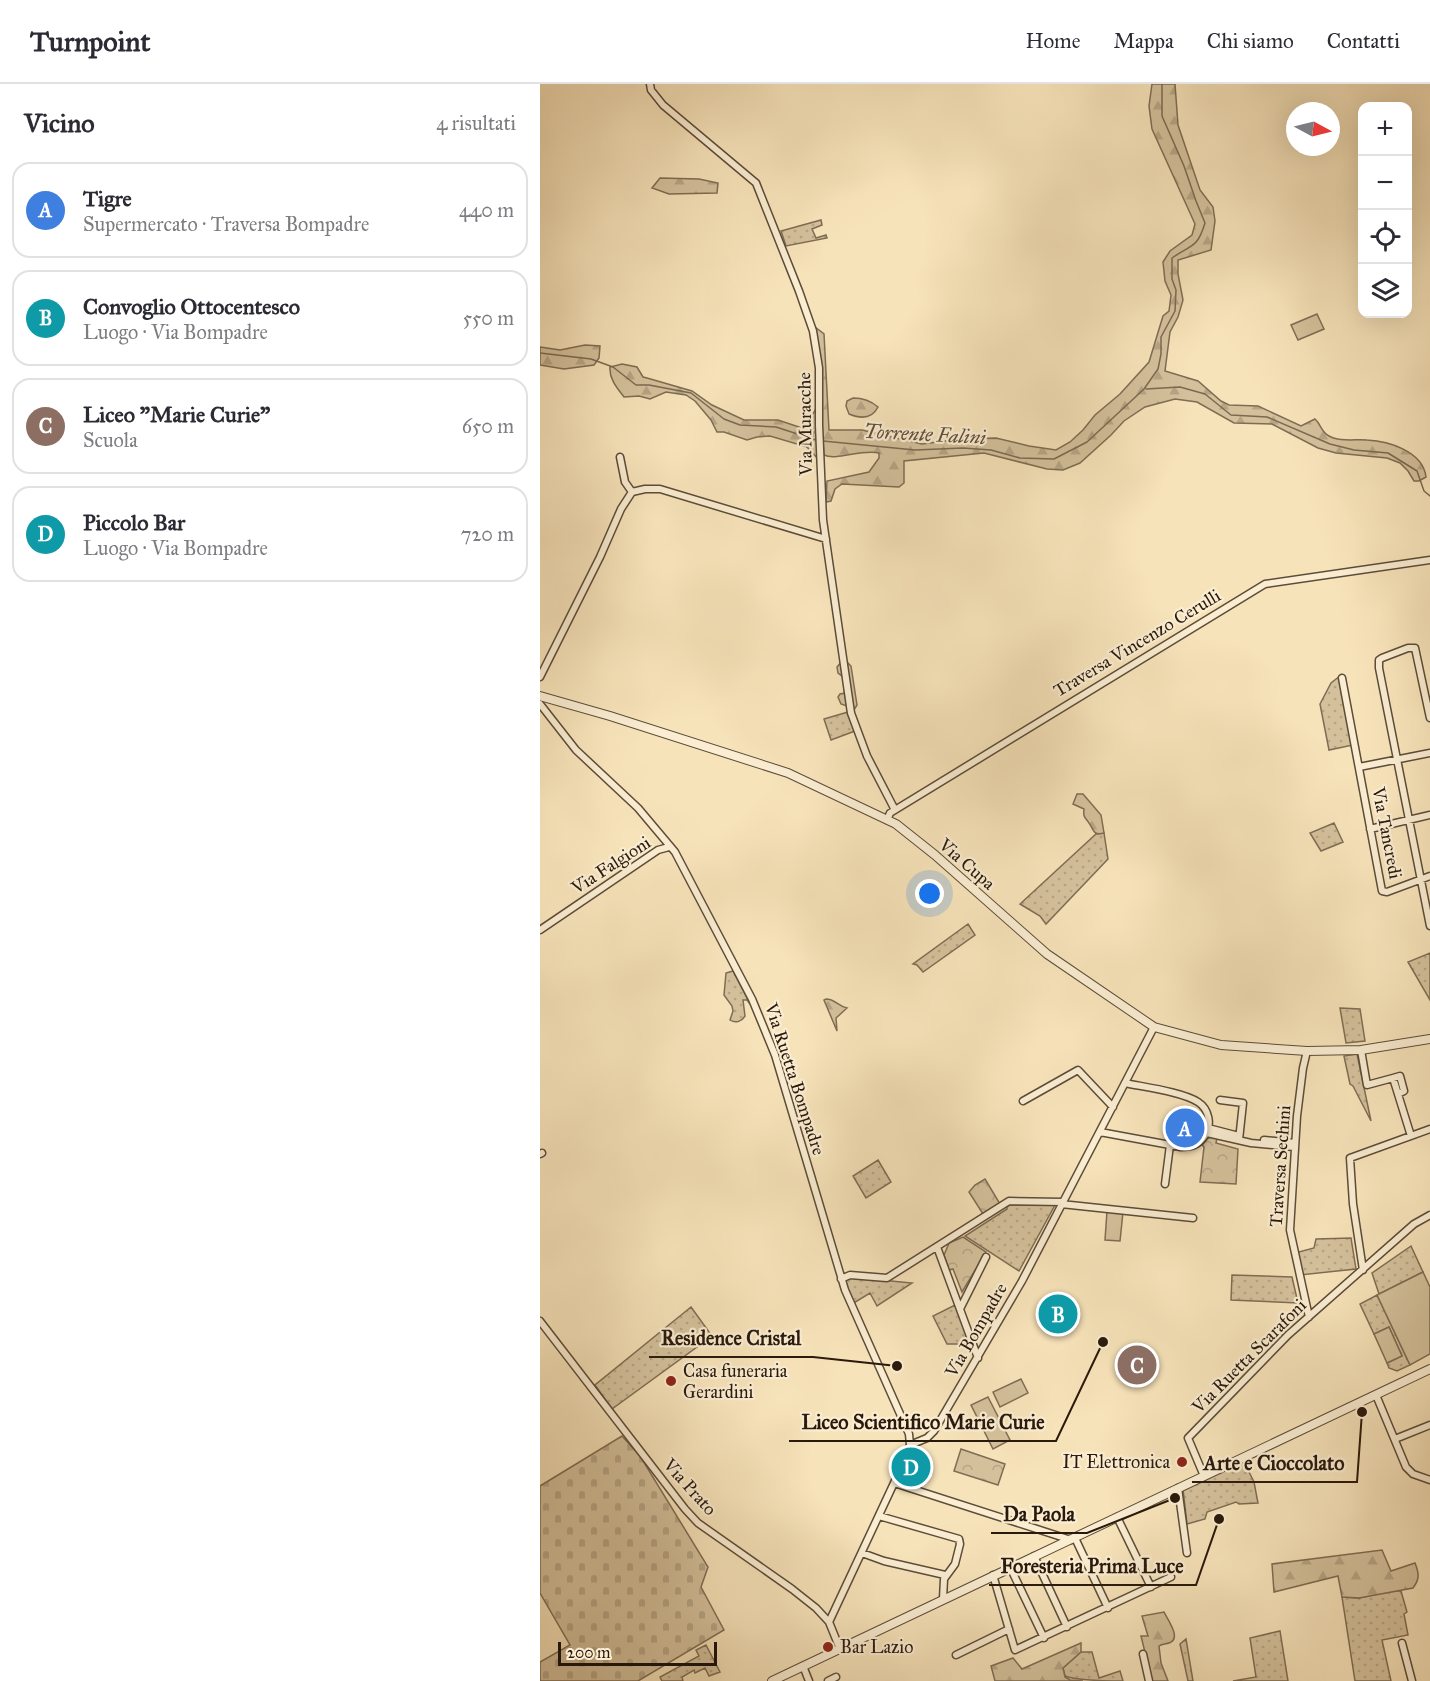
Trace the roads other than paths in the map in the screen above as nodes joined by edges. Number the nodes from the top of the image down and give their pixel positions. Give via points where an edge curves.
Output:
1 (650, 84) edge
2 (620, 457) dead end
3 (632, 492) junction
4 (826, 539) junction
5 (1430, 560) edge
6 (540, 677) edge
7 (1342, 678) dead end
8 (540, 696) edge
9 (540, 704) edge
10 (1430, 718) edge
11 (1430, 753) edge
12 (1398, 760) junction
13 (1359, 767) junction
14 (895, 810) junction
15 (1430, 815) edge
16 (887, 820) junction
17 (1410, 820) junction
18 (1370, 829) junction
19 (669, 847) junction
20 (1430, 876) edge
21 (1421, 880) junction
22 (1430, 926) edge
23 (540, 930) edge
24 (1154, 1027) junction
25 (1430, 1039) edge
26 (1361, 1050) junction
27 (1308, 1051) junction
28 (1125, 1083) junction
29 (1220, 1100) dead end
30 (1023, 1101) dead end
31 (1113, 1107) junction
32 (1430, 1129) edge
33 (1207, 1131) junction
34 (1100, 1132) junction
35 (1411, 1136) junction
36 (1239, 1138) junction
37 (1170, 1145) junction
38 (1294, 1145) junction
39 (1165, 1184) dead end
40 (1062, 1203) junction
41 (1430, 1215) edge
42 (1193, 1218) dead end
43 (937, 1247) junction
44 (986, 1257) dead end
45 (1363, 1269) junction
46 (841, 1279) junction
47 (960, 1309) junction
48 (1308, 1317) junction
49 (540, 1321) edge
50 (978, 1358) junction
51 (1430, 1369) edge
52 (1376, 1395) junction
53 (1430, 1425) edge
54 (1395, 1440) junction
55 (910, 1444) junction
56 (1204, 1476) junction
57 (1430, 1480) edge
58 (894, 1483) junction
59 (1178, 1488) junction
60 (879, 1516) junction
61 (1117, 1517) junction
62 (1073, 1539) junction
63 (862, 1552) junction
64 (1186, 1553) dead end
65 (1034, 1556) junction
66 (1010, 1567) junction
67 (945, 1575) junction
68 (993, 1575) junction
69 (1171, 1577) dead end
70 (1151, 1587) junction
71 (943, 1599) junction
72 (1108, 1608) junction
73 (829, 1622) junction
74 (1067, 1627) junction
75 (1009, 1629) junction
76 (1044, 1638) junction
77 (1402, 1643) dead end
78 (840, 1649) junction
79 (1143, 1654) dead end
80 (956, 1655) dead end
81 (803, 1666) junction
82 (836, 1677) dead end
83 (772, 1681) edge
84 (809, 1681) edge
85 (828, 1681) edge
86 (1149, 1681) edge
87 (1412, 1681) edge

1 - 4 street, Via Muracche via 663,105 756,183 799,291 813,331 819,368
2 - 3 street via 625,483
3 - 4 street via 660,489
3 - 6 street
4 - 14 street, Via Muracche via 851,712 867,756
5 - 14 street, Traversa Vincenzo Cerulli via 1265,584
7 - 13 street, Via Tancredi
8 - 16 street, Via Cupa via 788,773
9 - 19 street, Via Ruetta Bompadre via 576,750 638,808
10 - 12 street via 1415,648 1382,657 1379,668
11 - 12 street, Via Tancredi
12 - 13 street, Via Tancredi
12 - 17 street
13 - 18 street, Via Tancredi
14 - 16 street, Traversa Vincenzo Cerulli
15 - 17 street
16 - 24 street, Via Cupa via 935,855 1047,954
17 - 18 street
17 - 21 street
18 - 21 street, Via Tancredi via 1382,891
19 - 23 street, Via Falgioni via 658,850
19 - 46 street, Via Ruetta Bompadre via 692,882 766,1031
20 - 21 street, Via Tancredi
21 - 22 street
24 - 27 street, Via Cupa via 1221,1046
24 - 28 street, Via Bompadre
25 - 26 street, Via Cupa
26 - 27 street, Via Cupa
26 - 35 street via 1367,1085 1401,1077 1404,1091 1398,1094
27 - 38 street, Traversa Sechini
28 - 31 street, Via Bompadre
28 - 33 street via 1197,1101 1207,1111
29 - 36 street via 1243,1103
30 - 31 street via 1078,1070
31 - 34 street, Via Bompadre
32 - 35 street
33 - 36 street
33 - 37 street via 1190,1147
34 - 37 street
34 - 40 street, Via Bompadre
35 - 45 street via 1350,1158
36 - 38 street
37 - 39 street
38 - 48 street, Traversa Sechini via 1290,1230
40 - 42 street
40 - 43 street via 1010,1201
40 - 50 street, Via Bompadre
41 - 45 street, Via Ruetta Scarafoni via 1414,1224
43 - 46 street via 887,1278 850,1275
43 - 47 street
44 - 47 street
45 - 48 street, Via Ruetta Scarafoni
46 - 55 street, Via Ruetta Bompadre
47 - 50 street
48 - 56 street, Via Ruetta Scarafoni via 1188,1438
49 - 73 street, Via Prato via 672,1495 698,1523 792,1589
50 - 55 street, Via Bompadre via 934,1431
51 - 52 street
52 - 54 street
52 - 56 street
53 - 54 street
54 - 57 street via 1406,1467
55 - 58 street
56 - 59 street
58 - 60 street
58 - 62 street
59 - 61 street
59 - 64 street
60 - 63 street
60 - 67 street via 959,1539 955,1564
61 - 62 street
61 - 70 street
62 - 65 street
62 - 72 street
63 - 67 street
63 - 73 street
65 - 66 street
65 - 74 street
66 - 68 street
66 - 76 street
67 - 71 street
68 - 71 street
68 - 75 street
69 - 70 street
70 - 72 street
71 - 78 street
72 - 74 street
73 - 78 street, Via Prato
74 - 76 street
75 - 76 street via 1015,1650
75 - 80 street
77 - 87 street
78 - 81 street
79 - 86 street
81 - 83 street
81 - 84 street
82 - 85 street

